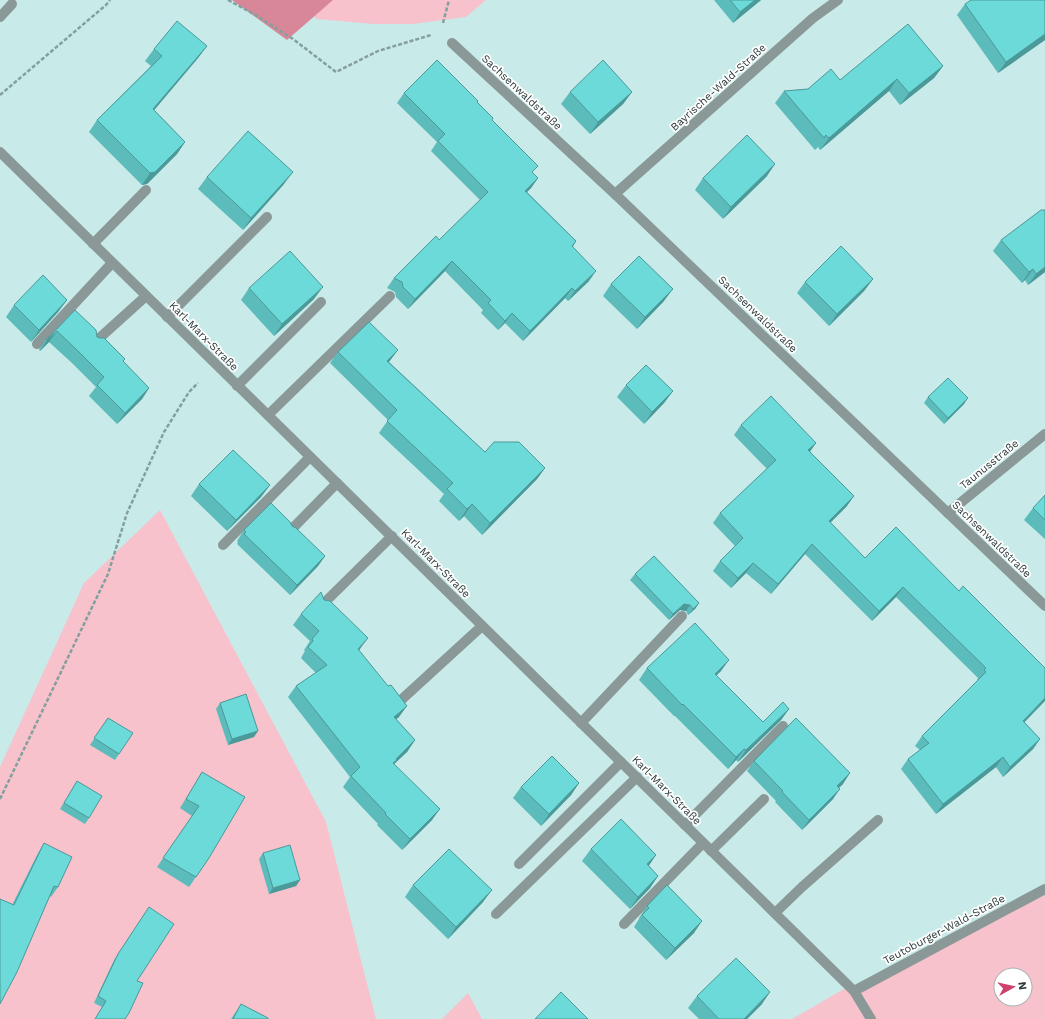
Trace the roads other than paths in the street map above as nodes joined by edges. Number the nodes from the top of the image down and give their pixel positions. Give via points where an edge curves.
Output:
1 (838, 0) edge
2 (12, 4) dead end
3 (0, 17) edge
4 (452, 43) road end
5 (0, 152) edge
6 (146, 190) dead end
7 (615, 194) junction
8 (267, 218) edge
9 (93, 244) junction
10 (112, 263) junction
11 (146, 296) junction
12 (390, 296) dead end
13 (321, 302) edge
14 (168, 317) junction
15 (38, 344) edge
16 (94, 344) edge
17 (237, 386) junction
18 (268, 415) junction
19 (1045, 434) edge
20 (310, 456) junction
21 (337, 483) junction
22 (948, 513) junction
23 (289, 532) edge
24 (392, 536) junction
25 (222, 545) dead end
26 (321, 606) edge
27 (1045, 606) edge
28 (682, 616) edge
29 (482, 626) junction
30 (400, 701) edge
31 (581, 723) junction
32 (783, 726) edge
33 (621, 762) junction
34 (637, 777) junction
35 (764, 799) dead end
36 (878, 820) dead end
37 (685, 824) junction
38 (703, 843) junction
39 (712, 850) junction
40 (519, 864) dead end
41 (1045, 889) edge
42 (775, 913) junction
43 (496, 914) dead end
44 (624, 924) dead end
45 (854, 991) junction
46 (871, 1019) edge

1 - 7 street, Bayrische-Wald-Straße via 813,18
2 - 3 street
4 - 7 street, Sachsenwaldstraße
5 - 9 street, Karl-Marx-Straße
6 - 9 street
7 - 22 street, Sachsenwaldstraße
8 - 14 street
9 - 10 street, Karl-Marx-Straße
10 - 11 street, Karl-Marx-Straße
10 - 15 street
11 - 14 street, Karl-Marx-Straße
11 - 16 street
12 - 18 street
13 - 17 street
14 - 17 street, Karl-Marx-Straße
17 - 18 street, Karl-Marx-Straße
18 - 20 street, Karl-Marx-Straße
19 - 22 street, Taunusstraße
20 - 21 street, Karl-Marx-Straße
20 - 25 street
21 - 23 street
21 - 24 street, Karl-Marx-Straße
22 - 27 street, Sachsenwaldstraße
24 - 26 street
24 - 29 street, Karl-Marx-Straße
28 - 31 street
29 - 30 street
29 - 31 street, Karl-Marx-Straße
31 - 33 street, Karl-Marx-Straße
32 - 37 street
33 - 34 street, Karl-Marx-Straße
33 - 40 street
34 - 37 street, Karl-Marx-Straße
34 - 43 street
35 - 39 street
36 - 42 street
37 - 38 street, Karl-Marx-Straße
38 - 39 street, Karl-Marx-Straße
38 - 44 street
39 - 42 street, Karl-Marx-Straße
41 - 45 street, Teutoburger-Wald-Straße
42 - 45 street, Karl-Marx-Straße
45 - 46 street, Karl-Marx-Straße

